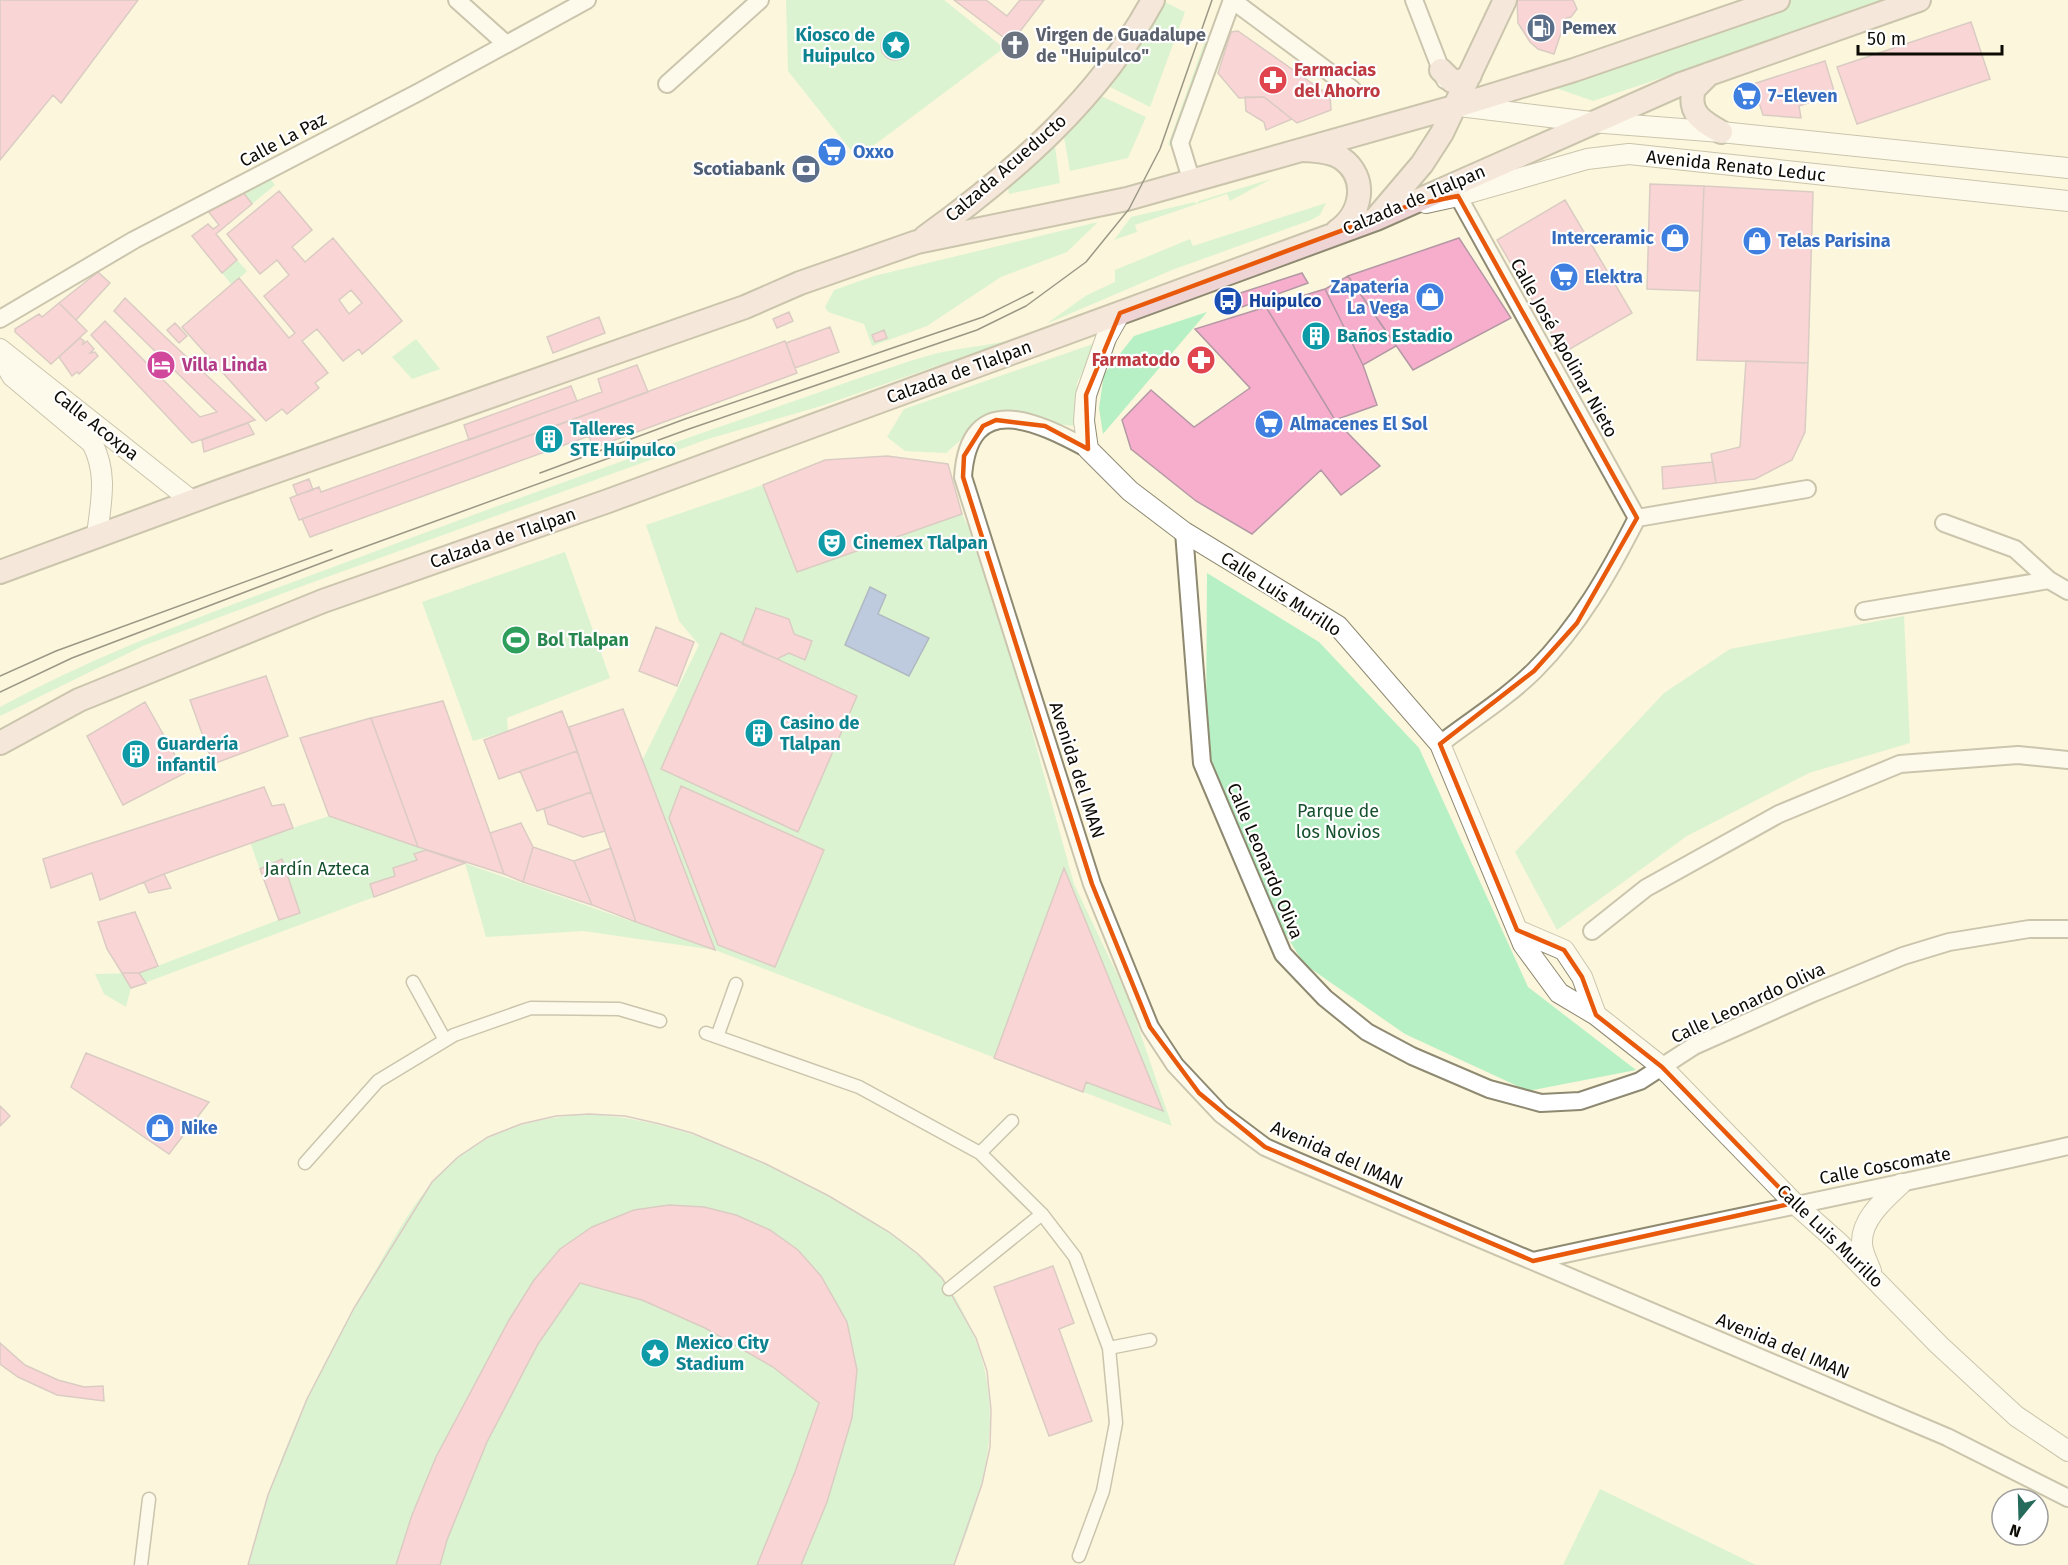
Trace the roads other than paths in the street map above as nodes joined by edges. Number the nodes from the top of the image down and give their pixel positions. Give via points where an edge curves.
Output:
1 (457, 0) edge
2 (587, 0) edge
3 (760, 0) edge
4 (1153, 0) edge
5 (1232, 0) edge
6 (1414, 0) edge
7 (1505, 0) edge
8 (1778, 0) edge
9 (1919, 0) edge
10 (505, 43) junction
11 (1441, 70) junction
12 (1709, 74) junction
13 (1470, 75) junction
14 (667, 84) dead end
15 (1352, 89) dead end
16 (1457, 106) junction
17 (1591, 122) junction
18 (1721, 132) junction
19 (1296, 149) junction
20 (2068, 168) edge
21 (1191, 179) junction
22 (1458, 196) junction
23 (2068, 201) edge
24 (1408, 206) junction
25 (1376, 219) junction
26 (1337, 232) junction
27 (917, 242) junction
28 (1120, 313) junction
29 (0, 319) edge
30 (0, 351) edge
31 (1088, 449) junction
32 (1807, 489) dead end
33 (192, 501) junction
34 (1637, 518) junction
35 (1944, 523) dead end
36 (1184, 532) junction
37 (97, 535) junction
38 (0, 573) edge
39 (2049, 580) junction
40 (2068, 591) edge
41 (1864, 611) dead end
42 (0, 743) edge
43 (1440, 744) junction
44 (2068, 760) edge
45 (2068, 929) edge
46 (1517, 930) junction
47 (1592, 930) dead end
48 (414, 982) dead end
49 (736, 984) dead end
50 (1596, 1015) junction
51 (660, 1021) dead end
52 (445, 1040) junction
53 (1662, 1067) junction
54 (1012, 1121) dead end
55 (2068, 1146) edge
56 (980, 1153) junction
57 (305, 1163) dead end
58 (1901, 1184) junction
59 (1794, 1203) junction
60 (1042, 1214) junction
61 (1533, 1261) junction
62 (1873, 1277) junction
63 (949, 1288) dead end
64 (1150, 1340) dead end
65 (1109, 1348) junction
66 (2068, 1451) edge
67 (2068, 1498) edge
68 (149, 1499) dead end
69 (1079, 1556) dead end
70 (141, 1565) edge

1 - 10 street
2 - 10 street, Calle La Paz
3 - 14 street
4 - 27 main road, Calzada Acueducto via 1112,63 1056,128 963,209
5 - 15 street
5 - 21 street via 1180,143
6 - 11 street
7 - 13 main road
8 - 16 main road
9 - 12 main road, Calzada de Tlalpan
10 - 29 street, Calle La Paz via 113,252
11 - 13 main road via 1452,81 1462,81
11 - 16 street
12 - 17 main road, Calzada de Tlalpan
12 - 18 main road via 1694,89 1692,107 1702,122
13 - 16 main road
16 - 17 street, Avenida Renato Leduc
16 - 19 main road
16 - 25 main road via 1422,164
17 - 18 street, Avenida Renato Leduc
17 - 24 main road, Calzada de Tlalpan
18 - 20 street, Avenida Renato Leduc
19 - 21 main road
19 - 26 main road via 1333,154 1356,176 1357,208
21 - 27 main road via 1127,199
22 - 23 street, Avenida Renato Leduc via 1587,159 1629,154
22 - 24 street, Avenida Renato Leduc
22 - 34 street, Calle José Apolinar Nieto
24 - 25 main road, Calzada de Tlalpan
25 - 26 main road, Calzada de Tlalpan
26 - 28 main road, Calzada de Tlalpan
27 - 33 main road via 800,283 745,307
28 - 31 street via 1086,395
28 - 42 main road, Calzada de Tlalpan via 323,601 79,700
30 - 33 street, Calle Acoxpa
30 - 37 street, Calle Acoxpa via 12,376 92,443 100,458 104,483
31 - 36 street, Calle Luis Murillo via 1130,491
31 - 61 street, Avenida del IMAN via 1045,426 996,420 983,426 971,439 964,456 963,477 1092,885 1150,1027 1199,1093 1265,1147
32 - 34 street
33 - 37 main road
34 - 43 street via 1610,572 1577,623 1534,671
35 - 39 street via 2015,549
36 - 43 street, Calle Luis Murillo via 1338,626
36 - 53 street, Calle Leonardo Oliva via 1202,764 1283,954 1325,998 1367,1032 1489,1089 1541,1103 1580,1101 1640,1081
37 - 38 main road
39 - 40 street
39 - 41 street
43 - 46 street, Calle Luis Murillo
44 - 47 street via 2018,755 1900,764 1779,814 1646,888
45 - 53 street, Calle Leonardo Oliva via 2029,929 1950,942 1903,956 1694,1046
46 - 50 street, Calle Luis Murillo via 1559,993
46 - 50 street via 1564,950 1582,977
48 - 52 street
49 - 56 street via 712,1035 859,1087
50 - 53 street, Calle Luis Murillo
51 - 52 street via 619,1009 531,1008
52 - 57 street via 378,1081
53 - 59 street, Calle Luis Murillo
54 - 56 street
55 - 58 street, Calle Coscomate
56 - 60 street
58 - 59 street, Calle Coscomate
58 - 62 street via 1874,1211 1867,1224 1862,1244
59 - 61 street, Calle Coscomate
59 - 62 street, Calle Luis Murillo
60 - 63 street
60 - 65 street via 1075,1257
61 - 67 street, Avenida del IMAN via 1947,1437
62 - 66 street, Calle Luis Murillo via 2016,1416
64 - 65 street
65 - 69 street via 1116,1423 1103,1491
68 - 70 street

